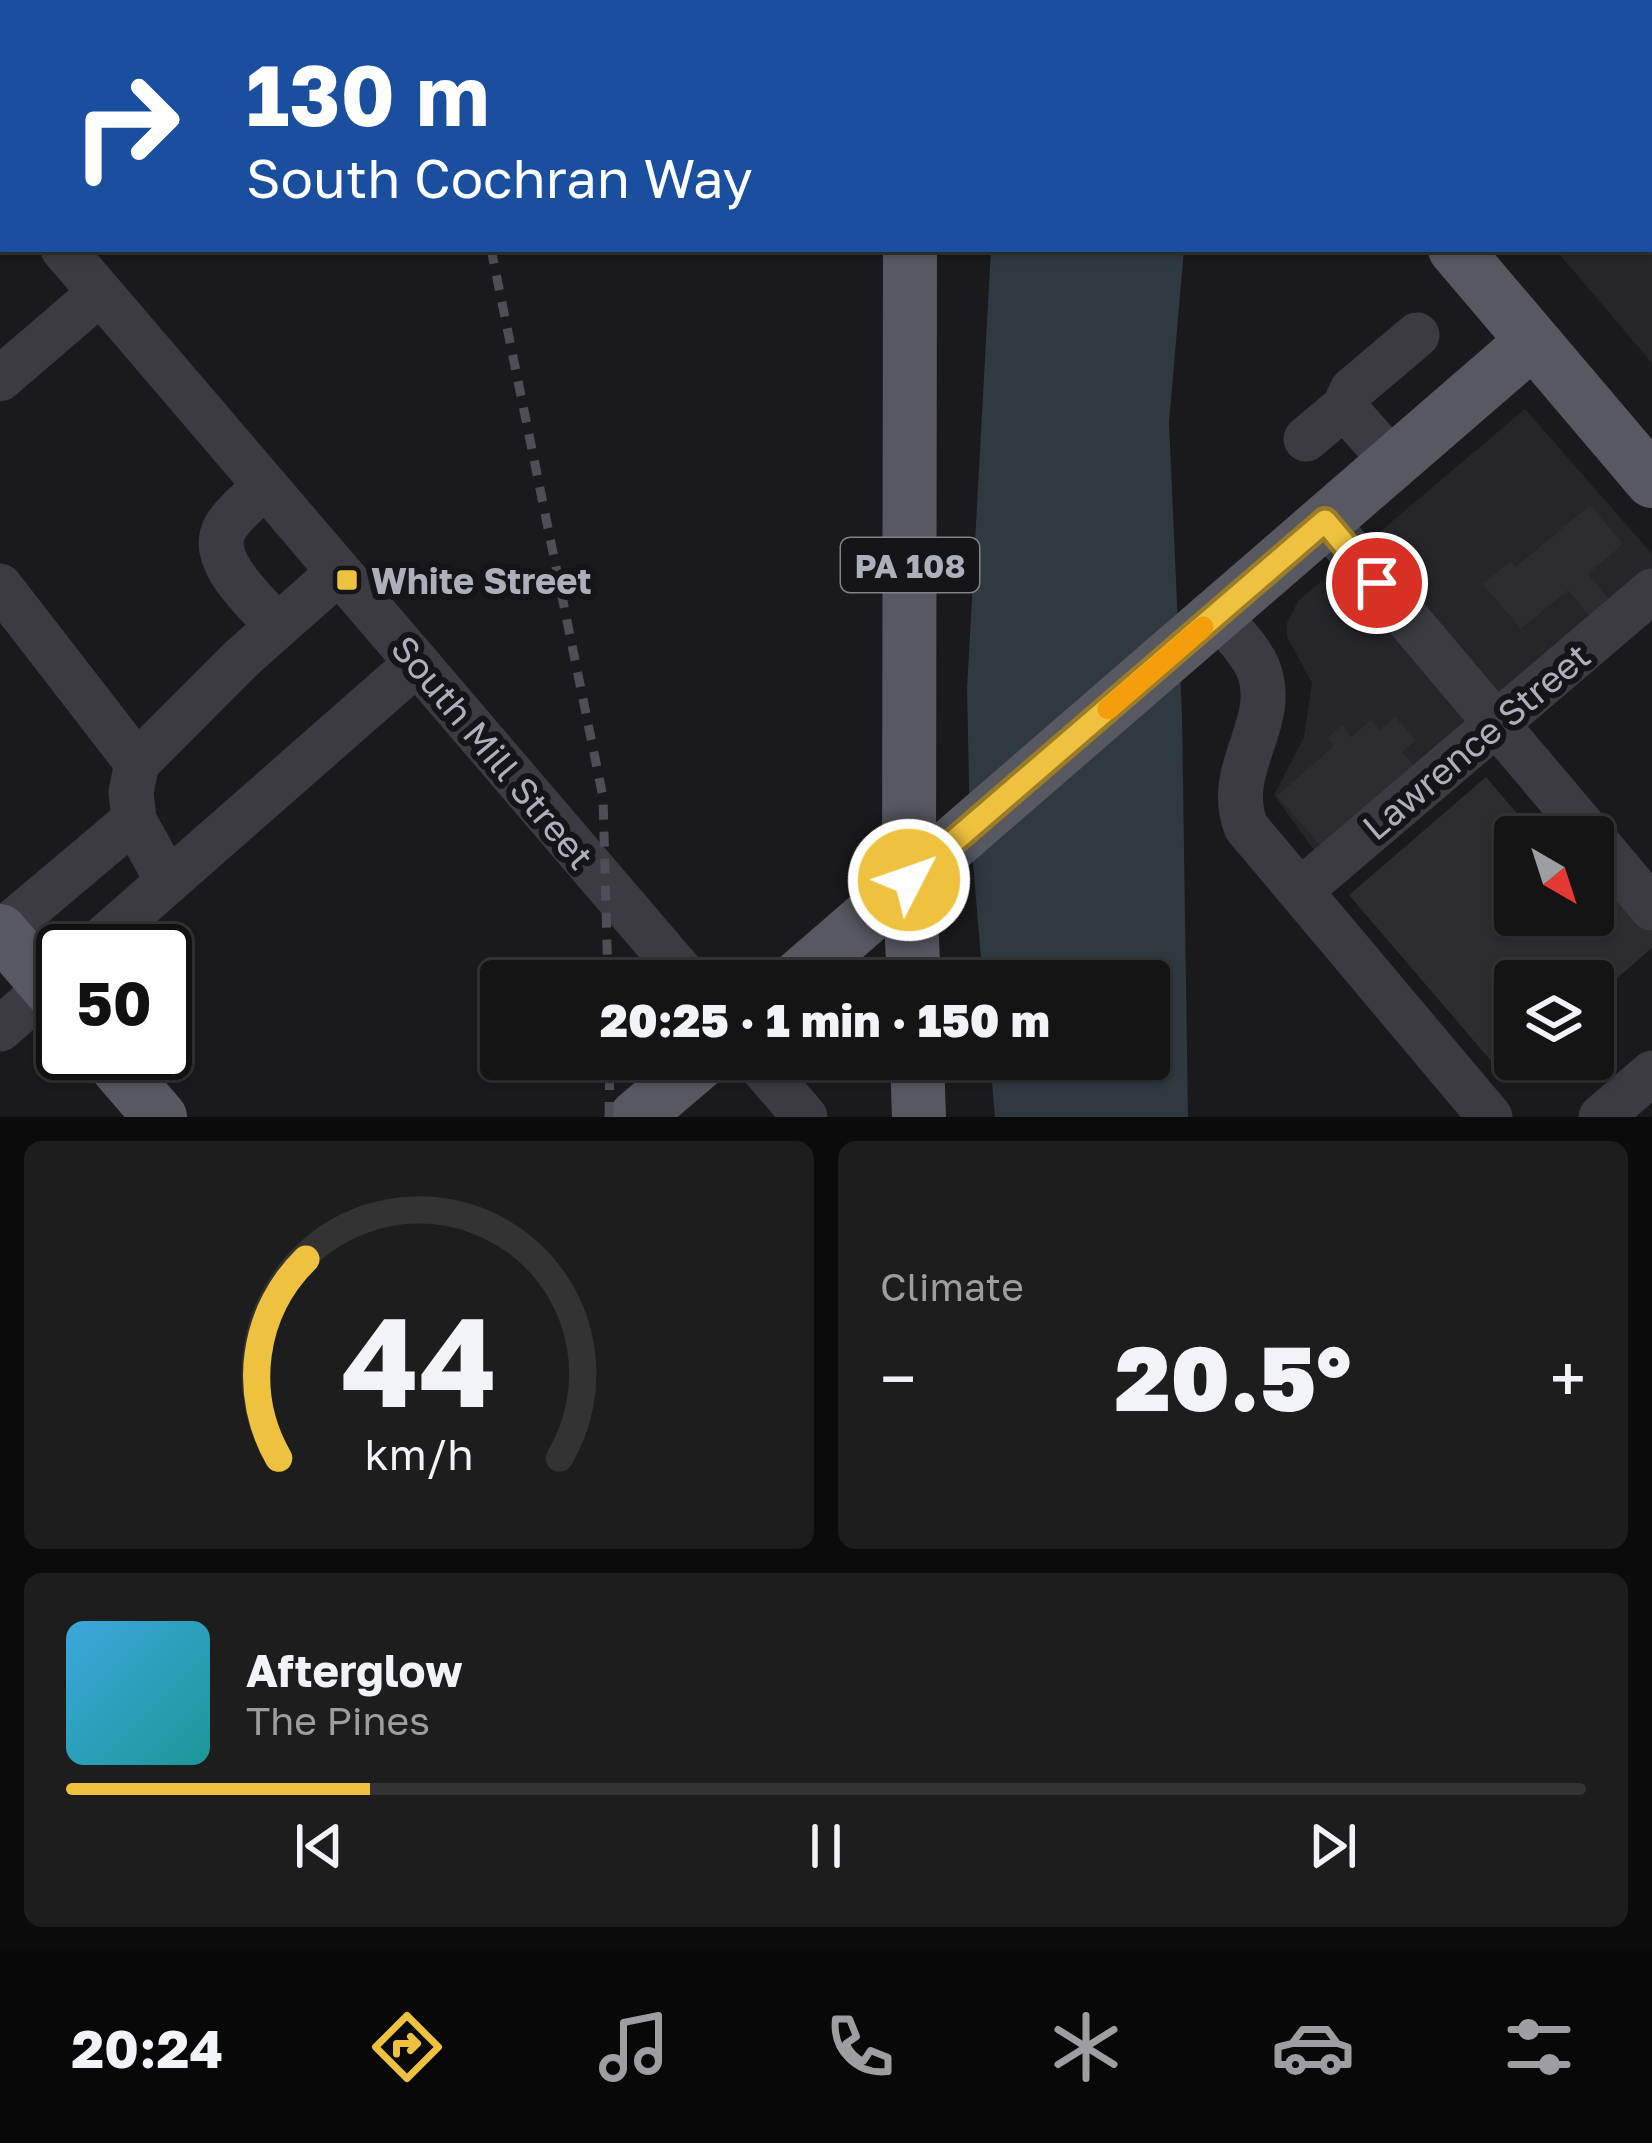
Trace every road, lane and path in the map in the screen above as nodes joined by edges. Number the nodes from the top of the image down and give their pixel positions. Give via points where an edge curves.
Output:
1 (66, 252) edge
2 (910, 252) edge
3 (1457, 252) edge
4 (100, 293) junction
5 (1417, 334) dead end
6 (1532, 342) junction
7 (0, 380) edge
8 (1344, 407) junction
9 (1306, 440) dead end
10 (1394, 462) junction
11 (1652, 481) edge
12 (266, 487) junction
13 (1325, 521) junction
14 (339, 572) junction
15 (0, 586) edge
16 (1652, 591) edge
17 (277, 626) junction
18 (1202, 627) junction
19 (417, 663) junction
20 (1496, 724) junction
21 (137, 763) junction
22 (1573, 816) edge
23 (134, 820) junction
24 (1614, 864) edge
25 (909, 880) junction
26 (168, 882) junction
27 (1300, 891) junction
28 (1652, 908) edge
29 (120, 924) edge
30 (0, 932) edge
31 (671, 960) edge
32 (818, 960) edge
33 (913, 960) edge
34 (36, 967) edge
35 (36, 1004) edge
36 (0, 1029) edge
37 (1652, 1073) edge
38 (128, 1080) edge
39 (679, 1080) edge
40 (773, 1080) edge
41 (918, 1080) edge
42 (160, 1117) edge
43 (636, 1117) edge
44 (805, 1117) edge
45 (919, 1117) edge
46 (1490, 1117) edge
47 (1601, 1117) edge

1 - 4 street, South Mill Street
2 - 25 main road, PA 108
3 - 6 main road
4 - 7 street
4 - 12 street, South Mill Street
5 - 8 street via 1352,390
6 - 10 main road
6 - 11 main road
8 - 9 street
8 - 10 street
10 - 13 main road
12 - 14 street, South Mill Street
12 - 17 street via 223,531 219,550
13 - 18 main road
13 - 20 street
14 - 17 street
14 - 19 street, South Mill Street
15 - 21 street
16 - 20 street, Lawrence Street
17 - 21 street
18 - 25 main road
18 - 27 street via 1245,647 1257,667 1262,711 1239,808
19 - 26 street
19 - 31 street, South Mill Street
20 - 22 street
20 - 27 street, Lawrence Street
21 - 23 street
23 - 26 street
23 - 30 street
24 - 28 street
25 - 32 main road
25 - 33 main road, PA 108
26 - 29 street
27 - 46 street
30 - 34 main road
35 - 36 street
37 - 47 street
38 - 42 main road
39 - 43 main road
40 - 44 street
41 - 45 main road

